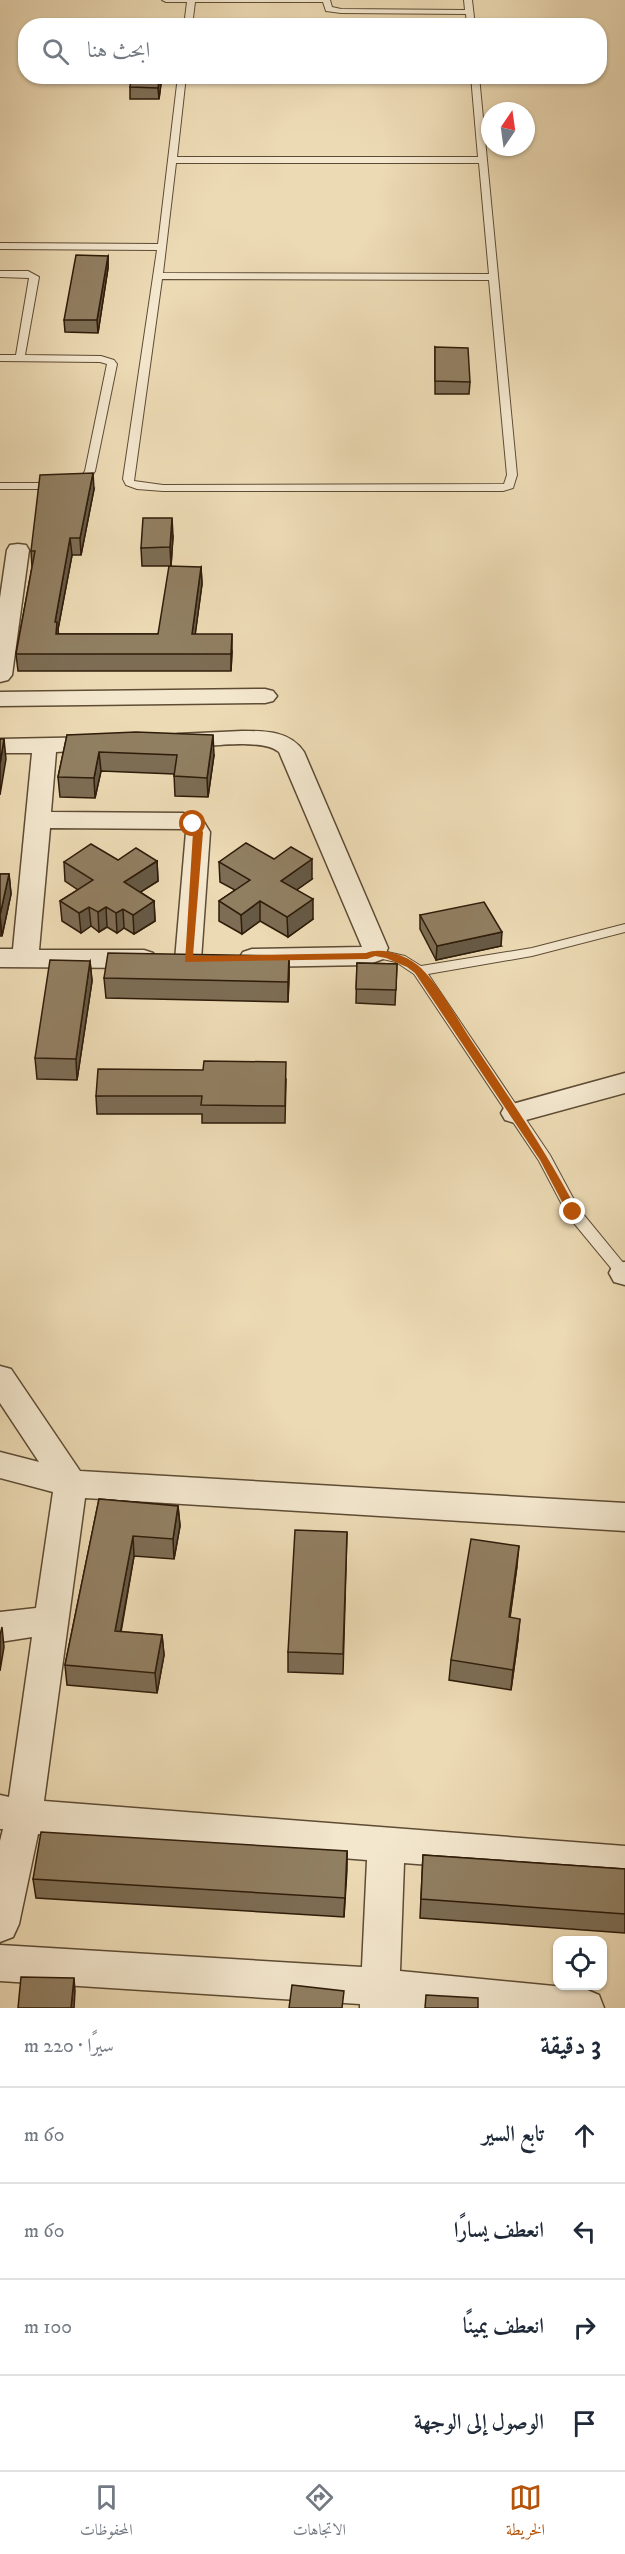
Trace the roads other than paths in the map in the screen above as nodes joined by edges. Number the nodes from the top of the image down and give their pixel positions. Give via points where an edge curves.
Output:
1 (166, 0) edge
2 (191, 0) edge
3 (326, 0) edge
4 (468, 0) edge
5 (469, 12) junction
6 (189, 18) edge
7 (470, 18) edge
8 (181, 84) edge
9 (476, 84) edge
10 (172, 160) junction
11 (483, 160) junction
12 (0, 246) edge
13 (162, 247) junction
14 (0, 274) edge
15 (158, 276) junction
16 (494, 277) junction
17 (0, 358) edge
18 (20, 358) junction
19 (0, 486) edge
20 (18, 550) dead end
21 (0, 675) edge
22 (265, 696) dead end
23 (0, 699) edge
24 (45, 745) junction
25 (0, 746) edge
26 (38, 820) junction
27 (625, 928) edge
28 (374, 953) junction
29 (12, 958) edge
30 (208, 959) junction
31 (419, 971) junction
32 (625, 1083) edge
33 (515, 1113) junction
34 (625, 1274) edge
35 (0, 1378) edge
36 (0, 1465) edge
37 (71, 1484) junction
38 (625, 1517) edge
39 (53, 1620) junction
40 (0, 1627) edge
41 (12, 1814) edge
42 (386, 1845) junction
43 (625, 1863) edge
44 (0, 1924) edge
45 (0, 1963) edge
46 (380, 1997) edge
47 (585, 2008) edge

1 - 2 lane
2 - 3 lane
2 - 6 lane
3 - 5 lane via 330,9 341,11
4 - 5 lane
5 - 7 lane
8 - 10 lane
9 - 11 lane
10 - 11 lane
10 - 13 lane
11 - 16 lane
12 - 13 lane
13 - 15 lane
14 - 18 lane via 28,274 34,278
15 - 16 lane
15 - 16 lane via 128,479 137,486 163,488 509,486 512,475
17 - 18 lane
18 - 19 lane via 101,359 112,364 90,471 83,482 71,486
20 - 21 street
22 - 23 street
24 - 25 street
24 - 26 street
24 - 28 street via 259,739 286,744 374,942
26 - 29 street
26 - 30 street via 193,824 198,832
27 - 31 lane via 532,952
28 - 30 street
28 - 31 lane via 400,959
29 - 30 street
31 - 33 lane
32 - 33 street
33 - 34 lane via 573,1212
35 - 37 street
36 - 37 street
37 - 38 street
37 - 39 street
39 - 40 street
39 - 41 street
41 - 42 street
41 - 44 street
42 - 43 street
42 - 46 street
45 - 46 street
46 - 47 street

